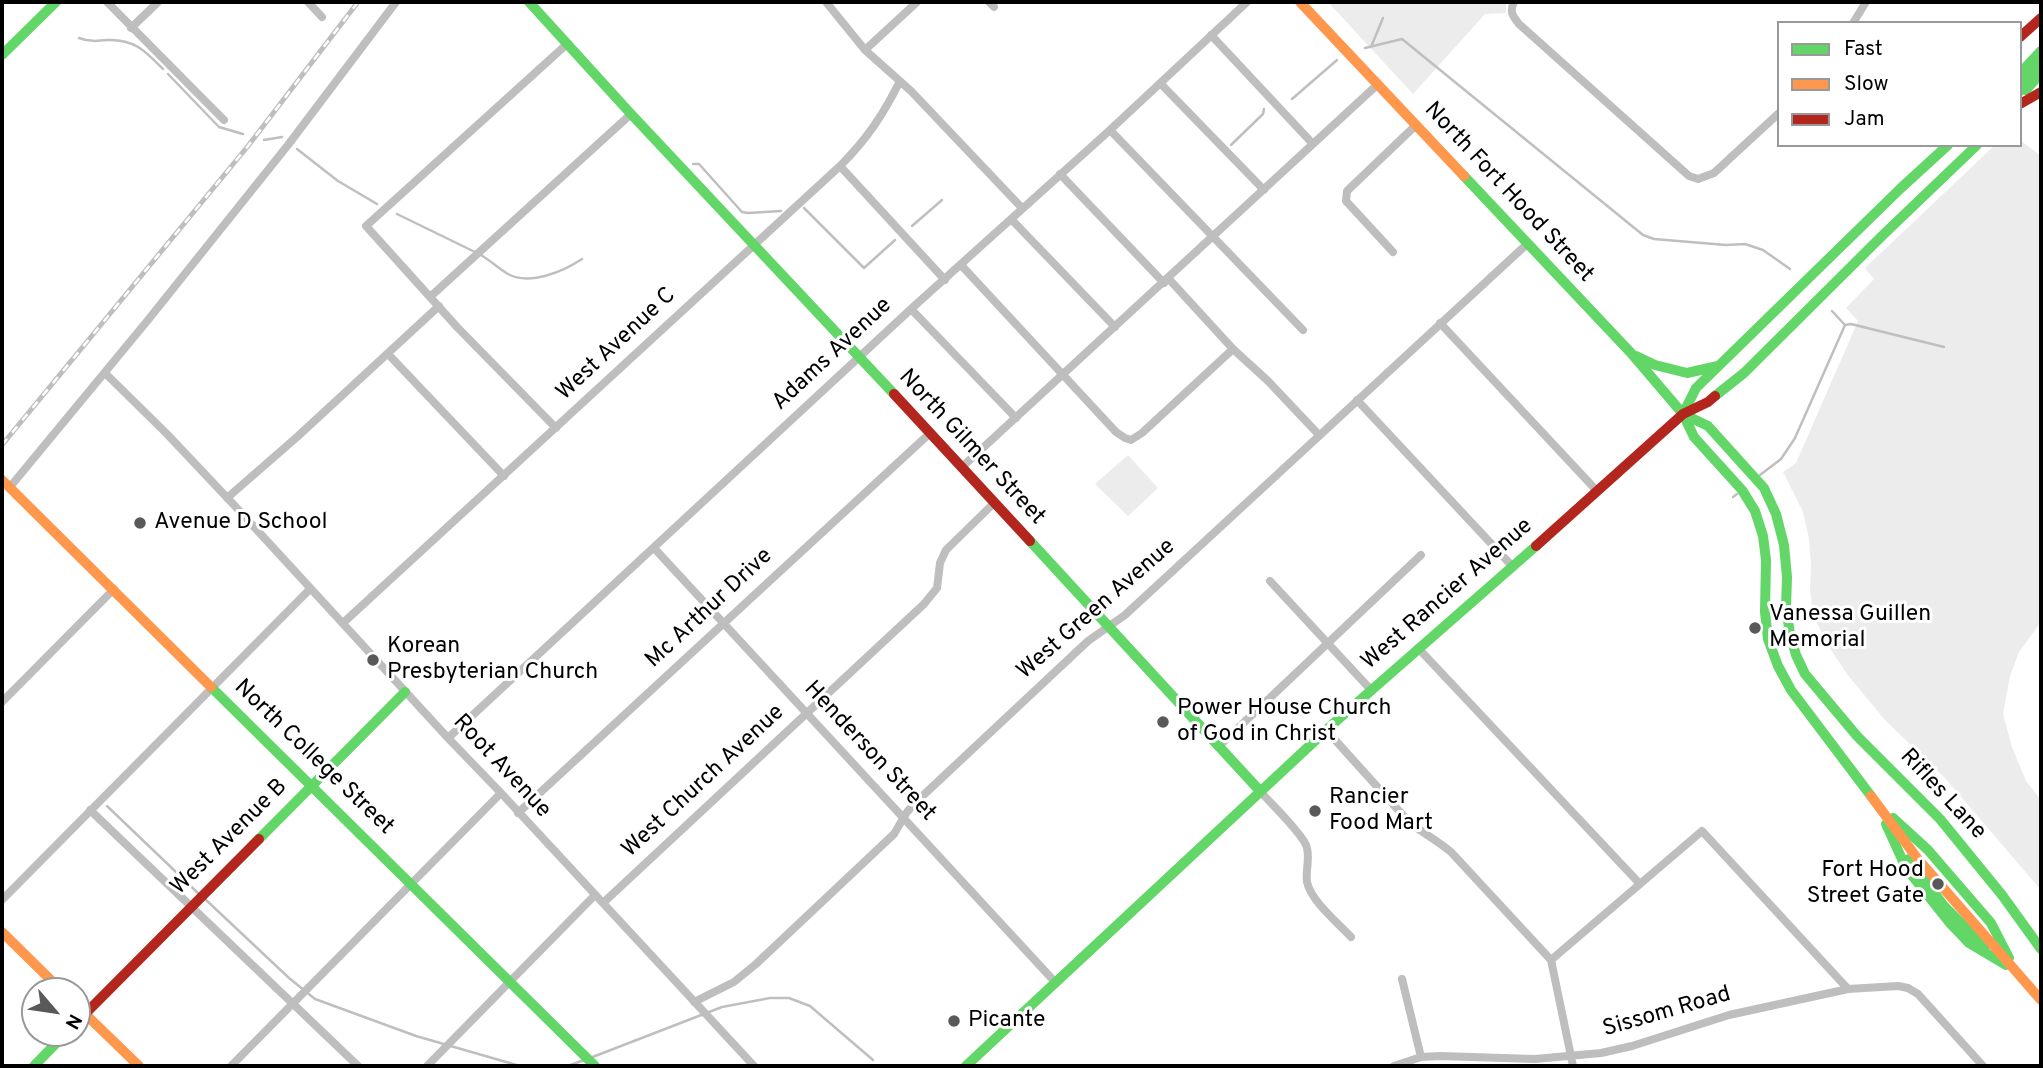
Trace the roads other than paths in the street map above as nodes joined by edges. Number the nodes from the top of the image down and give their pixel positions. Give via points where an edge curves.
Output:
1 (56, 2) edge
2 (107, 2) edge
3 (158, 2) edge
4 (308, 2) edge
5 (396, 2) edge
6 (529, 2) edge
7 (826, 2) edge
8 (917, 2) edge
9 (1247, 2) edge
10 (1300, 2) edge
11 (1514, 2) edge
12 (1866, 2) edge
13 (322, 17) dead end
14 (2041, 18) edge
15 (1854, 21) edge
16 (131, 28) junction
17 (1211, 35) junction
18 (2022, 35) edge
19 (567, 44) junction
20 (865, 50) junction
21 (2041, 51) edge
22 (2, 55) edge
23 (2041, 62) edge
24 (2041, 73) edge
25 (2022, 76) edge
26 (900, 81) junction
27 (1160, 83) junction
28 (2041, 83) edge
29 (1377, 85) junction
30 (2022, 88) edge
31 (2041, 92) edge
32 (2022, 98) edge
33 (2022, 99) edge
34 (2022, 100) edge
35 (631, 114) junction
36 (1777, 115) edge
37 (224, 120) dead end
38 (1415, 126) junction
39 (1110, 130) junction
40 (1313, 144) junction
41 (1946, 147) edge
42 (1975, 147) edge
43 (841, 166) junction
44 (1060, 174) junction
45 (1264, 190) junction
46 (1022, 208) junction
47 (1011, 219) junction
48 (1213, 237) junction
49 (1527, 244) junction
50 (754, 245) junction
51 (1393, 252) dead end
52 (961, 265) junction
53 (945, 280) junction
54 (1166, 281) junction
55 (430, 297) junction
56 (439, 306) junction
57 (911, 309) junction
58 (1440, 323) junction
59 (1115, 327) junction
60 (1303, 330) dead end
61 (1233, 349) junction
62 (388, 354) junction
63 (1631, 354) junction
64 (860, 357) junction
65 (1718, 366) junction
66 (105, 373) junction
67 (1064, 374) junction
68 (1357, 400) junction
69 (1683, 414) junction
70 (1016, 418) junction
71 (556, 428) junction
72 (929, 434) junction
73 (1319, 435) junction
74 (961, 468) junction
75 (504, 476) junction
76 (6, 483) edge
77 (1597, 491) junction
78 (227, 498) junction
79 (993, 504) junction
80 (654, 548) junction
81 (1421, 555) dead end
82 (1513, 567) junction
83 (1270, 581) dead end
84 (114, 589) junction
85 (310, 589) junction
86 (343, 623) junction
87 (722, 624) junction
88 (1109, 627) junction
89 (1327, 644) junction
90 (1418, 649) junction
91 (1805, 674) joint
92 (211, 687) junction
93 (1372, 691) junction
94 (405, 692) junction
95 (2, 702) edge
96 (807, 713) junction
97 (1326, 731) junction
98 (448, 738) junction
99 (1218, 747) junction
100 (311, 786) junction
101 (1260, 791) junction
102 (501, 793) junction
103 (1876, 803) junction
104 (90, 810) junction
105 (518, 813) junction
106 (903, 818) junction
107 (411, 883) junction
108 (1640, 884) junction
109 (595, 895) junction
110 (2, 900) edge
111 (603, 903) junction
112 (193, 904) junction
113 (2, 932) edge
114 (1351, 937) dead end
115 (2041, 949) edge
116 (1551, 960) junction
117 (2015, 970) junction
118 (48, 977) edge
119 (1402, 979) dead end
120 (509, 981) junction
121 (1055, 982) junction
122 (1848, 989) junction
123 (295, 1000) junction
124 (2041, 1000) edge
125 (91, 1003) edge
126 (696, 1005) junction
127 (91, 1024) edge
128 (52, 1047) edge
129 (1571, 1055) junction
130 (1421, 1057) junction
131 (429, 1064) edge
132 (34, 1066) edge
133 (139, 1066) edge
134 (231, 1066) edge
135 (358, 1066) edge
136 (595, 1066) edge
137 (754, 1066) edge
138 (966, 1066) edge
139 (1394, 1066) edge
140 (1573, 1066) edge
141 (1983, 1066) edge

1 - 22 street
2 - 16 street
3 - 16 street
4 - 13 street
5 - 66 street
6 - 19 street, North Gilmer Street
7 - 20 street
8 - 20 street
9 - 17 street, Adams Avenue
10 - 29 street, North Fort Hood Street
11 - 36 street via 1512,15 1520,24 1689,176 1713,173
12 - 15 street
14 - 18 street
16 - 37 street
17 - 27 street, Adams Avenue
17 - 40 street
19 - 35 street, North Gilmer Street
19 - 55 street via 366,226
20 - 26 street
21 - 25 street
23 - 30 street
24 - 32 street
26 - 43 street, West Avenue C via 875,127
26 - 46 street
27 - 39 street, Adams Avenue
27 - 45 street
28 - 33 street
29 - 38 street, North Fort Hood Street
29 - 40 street
31 - 34 street
35 - 50 street, North Gilmer Street
35 - 55 street
38 - 49 street, North Fort Hood Street
38 - 51 street via 1346,195 1346,201
39 - 44 street, Adams Avenue
39 - 48 street
40 - 45 street
41 - 65 street
42 - 69 street via 1744,373 1708,402
43 - 50 street, West Avenue C
43 - 53 street
44 - 46 street, Adams Avenue
44 - 54 street
45 - 48 street
46 - 47 street, Adams Avenue
47 - 52 street, Adams Avenue
47 - 59 street
48 - 54 street
48 - 60 street
49 - 58 street, West Green Avenue
49 - 63 street, North Fort Hood Street
50 - 64 street, North Gilmer Street
50 - 71 street, West Avenue C
52 - 53 street, Adams Avenue
52 - 67 street
53 - 57 street, Adams Avenue
54 - 59 street
54 - 61 street
55 - 56 street
56 - 62 street
56 - 71 street
57 - 64 street, Adams Avenue
57 - 70 street
58 - 68 street, West Green Avenue
58 - 77 street
59 - 67 street
61 - 67 street via 1131,440 1116,432
61 - 73 street
62 - 75 street
62 - 78 street
63 - 65 street via 1687,373
63 - 69 street, North Fort Hood Street
64 - 72 street, North Gilmer Street
64 - 80 street, Adams Avenue
65 - 69 street via 1696,388
66 - 76 street
66 - 78 street, Root Avenue
67 - 70 street
68 - 73 street, West Green Avenue
68 - 82 street
69 - 77 street, West Rancier Avenue
69 - 91 street, North Fort Hood Street via 1708,426 1764,488 1784,545 1790,634
69 - 103 street, North Fort Hood Street via 1694,437 1755,511 1766,561 1768,639 1777,666
70 - 74 street
71 - 75 street, West Avenue C
72 - 74 street, North Gilmer Street
72 - 87 street, Mc Arthur Drive
73 - 88 street, West Green Avenue
74 - 79 street, North Gilmer Street
75 - 86 street, West Avenue C
76 - 84 street, North College Street
77 - 82 street, West Rancier Avenue
78 - 85 street, Root Avenue
79 - 88 street, North Gilmer Street
79 - 96 street, West Church Avenue via 946,550 933,595
80 - 87 street, Henderson Street
80 - 98 street, Adams Avenue
81 - 89 street
82 - 90 street, West Rancier Avenue
83 - 89 street
84 - 92 street, North College Street
84 - 95 street
85 - 86 street, Root Avenue
85 - 92 street
86 - 94 street, Root Avenue
87 - 96 street, Henderson Street
87 - 105 street, Mc Arthur Drive
88 - 99 street, North Gilmer Street
88 - 106 street, West Green Avenue via 1088,641
89 - 93 street
89 - 99 street
90 - 93 street, West Rancier Avenue
90 - 108 street
91 - 115 street, Rifles Lane via 1857,736 1940,819
92 - 100 street, North College Street
92 - 104 street
93 - 97 street, West Rancier Avenue
94 - 98 street, Root Avenue
94 - 100 street, West Avenue B
96 - 106 street, Henderson Street
96 - 111 street, West Church Avenue
97 - 101 street, West Rancier Avenue
97 - 116 street via 1409,822 1451,852
98 - 102 street, Root Avenue
99 - 101 street, North Gilmer Street
100 - 107 street, North College Street
100 - 112 street, West Avenue B
101 - 114 street, North Gilmer Street via 1305,844 1309,889
101 - 121 street, West Rancier Avenue
102 - 105 street, Root Avenue
102 - 107 street
103 - 117 street via 1917,858
103 - 117 street via 1906,868 1926,894 1969,943
104 - 110 street
104 - 112 street
105 - 109 street, Root Avenue
106 - 121 street, Henderson Street
106 - 126 street, West Green Avenue via 879,849 757,964
107 - 120 street, North College Street
107 - 123 street
108 - 116 street
108 - 122 street via 1702,831
109 - 111 street, Root Avenue
109 - 120 street
111 - 126 street, Root Avenue
112 - 123 street
112 - 125 street, West Avenue B
113 - 118 street
116 - 129 street
117 - 124 street
119 - 130 street
120 - 131 street
120 - 136 street, North College Street
121 - 138 street, West Rancier Avenue
122 - 129 street, Sissom Road via 1729,1014 1632,1046
122 - 141 street, Sissom Road via 1887,985 1919,994
123 - 134 street
123 - 135 street
126 - 137 street, Root Avenue
127 - 133 street
128 - 132 street
129 - 130 street, Sissom Road via 1535,1059
129 - 140 street
130 - 139 street, Sissom Road

